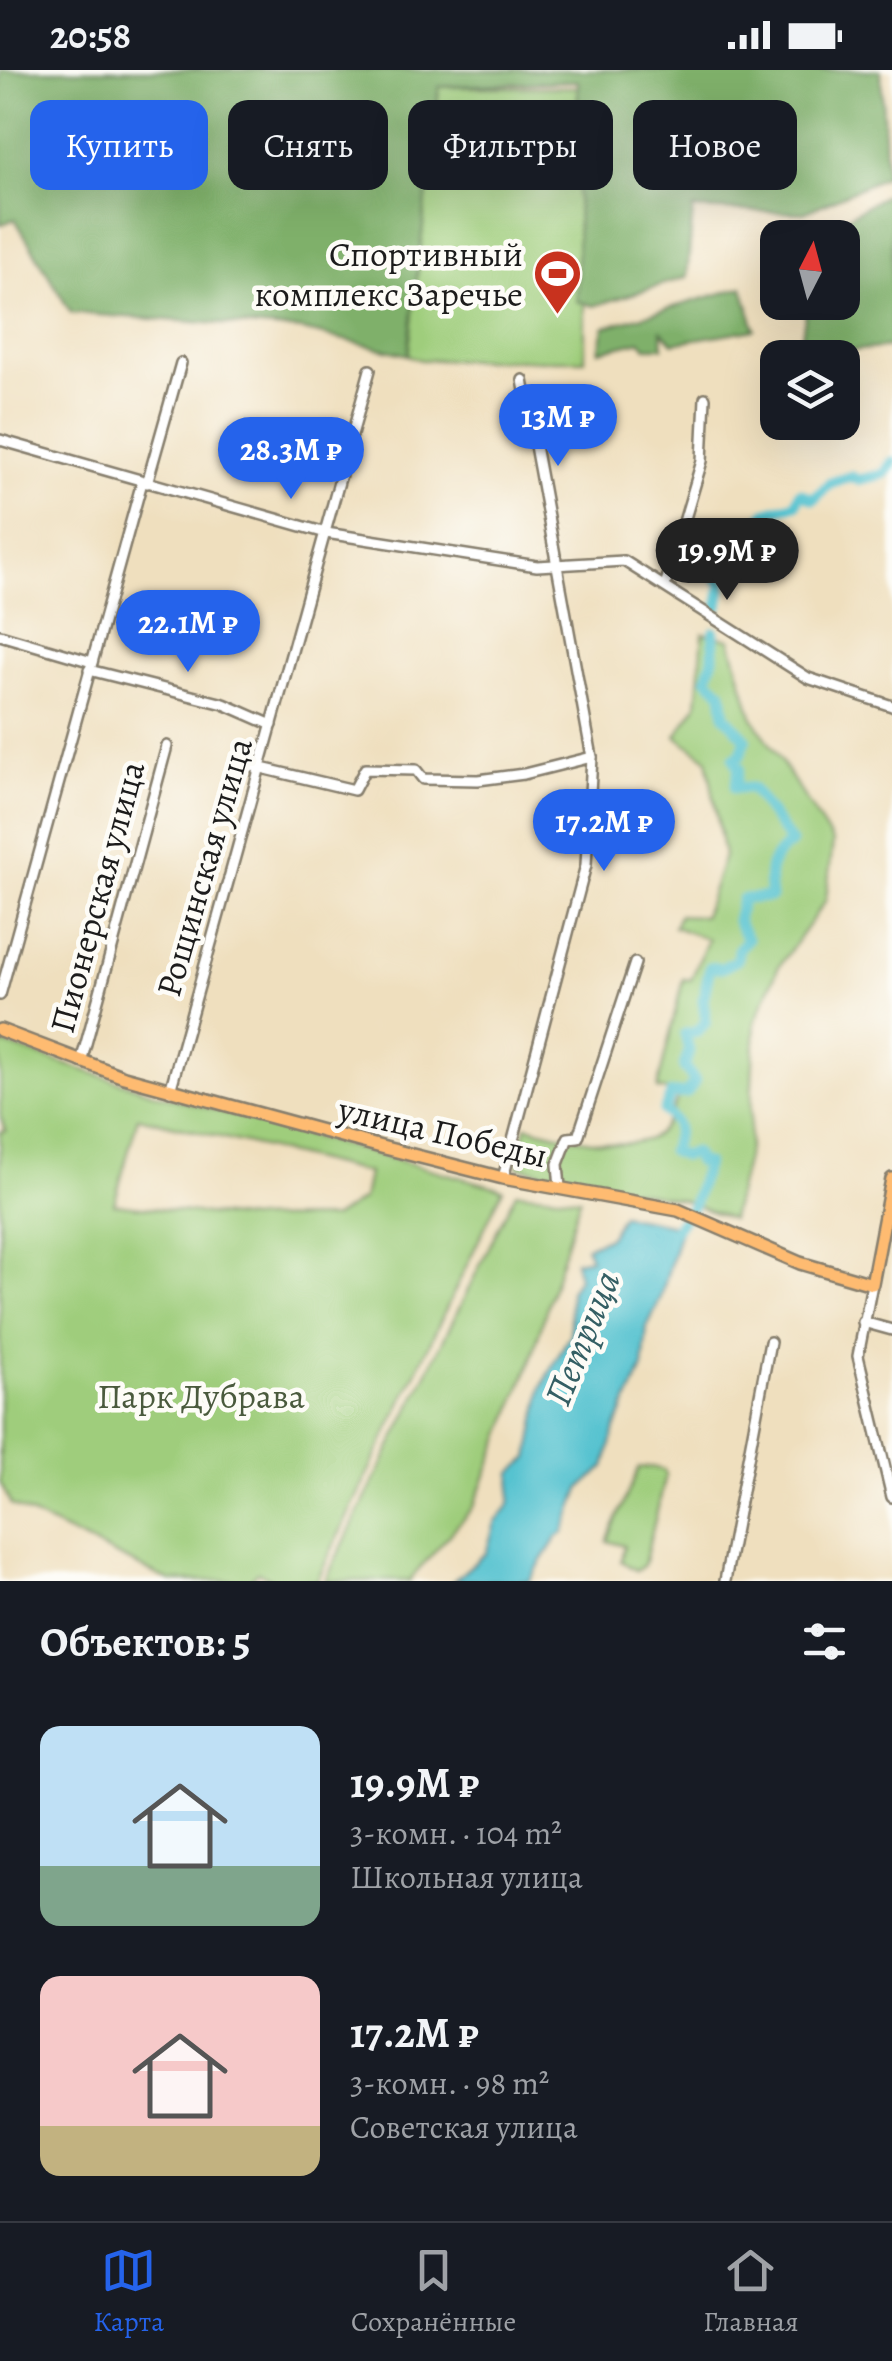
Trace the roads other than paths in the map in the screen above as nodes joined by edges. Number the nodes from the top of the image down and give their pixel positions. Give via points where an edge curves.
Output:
1 (181, 364) dead end
2 (370, 370) dead end
3 (523, 380) dead end
4 (705, 398) dead end
5 (0, 440) edge
6 (145, 482) junction
7 (326, 533) junction
8 (554, 565) junction
9 (665, 586) junction
10 (0, 636) edge
11 (90, 666) junction
12 (892, 706) edge
13 (272, 725) junction
14 (167, 746) dead end
15 (592, 757) junction
16 (236, 762) dead end
17 (259, 767) junction
18 (635, 963) dead end
19 (0, 995) edge
20 (0, 1030) edge
21 (81, 1062) junction
22 (170, 1090) junction
23 (503, 1178) junction
24 (892, 1179) edge
25 (560, 1188) junction
26 (872, 1284) junction
27 (863, 1322) junction
28 (892, 1330) edge
29 (770, 1342) dead end
30 (892, 1496) edge
31 (725, 1581) edge

1 - 6 street
2 - 7 street, Рощинская улица
3 - 8 street
4 - 9 street via 702,461
5 - 6 street
6 - 7 street
6 - 11 street
7 - 8 street
7 - 13 street, Рощинская улица
8 - 9 street via 617,559
8 - 15 street
9 - 12 street via 808,678
10 - 11 street
11 - 13 street via 224,704
11 - 19 street
13 - 17 street, Рощинская улица
14 - 21 street, Пионерская улица
15 - 17 street via 478,780 365,769 354,790
15 - 23 street via 586,866
16 - 17 street
17 - 22 street, Рощинская улица
18 - 25 street via 578,1138 568,1138 558,1164
20 - 21 main road, улица Победы
21 - 22 main road, улица Победы
22 - 23 main road, улица Победы
23 - 25 main road, улица Победы
24 - 26 main road
25 - 26 main road, улица Победы via 684,1212 800,1263
26 - 27 street
27 - 28 street
27 - 30 street via 858,1356
29 - 31 street

